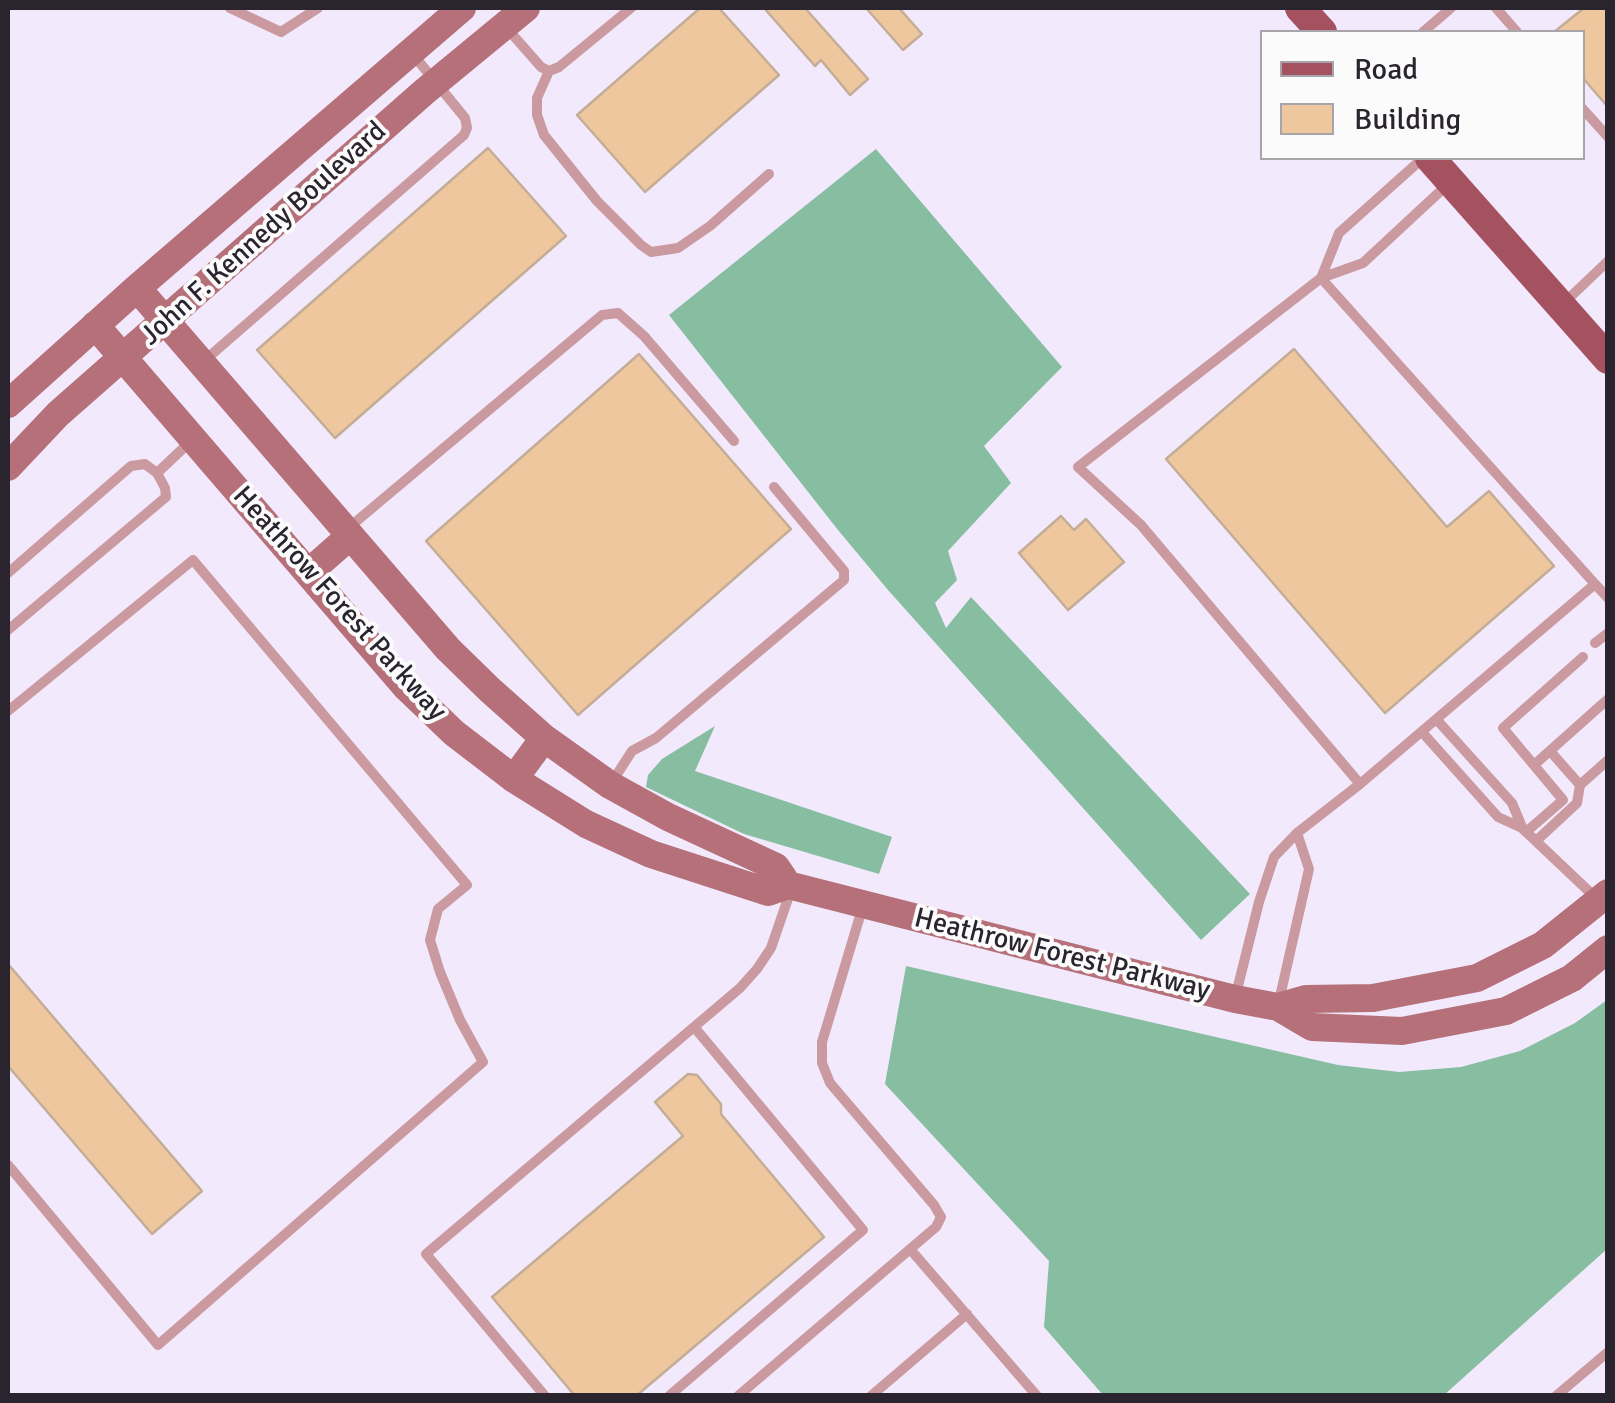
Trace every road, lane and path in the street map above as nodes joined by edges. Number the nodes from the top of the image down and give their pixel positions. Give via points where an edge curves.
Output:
1 (230, 8) edge
2 (318, 8) edge
3 (462, 8) edge
4 (631, 8) edge
5 (1300, 8) edge
6 (1451, 8) edge
7 (1496, 8) edge
8 (515, 16) edge
9 (1320, 30) edge
10 (1424, 30) edge
11 (1515, 30) edge
12 (411, 52) junction
13 (549, 71) junction
14 (436, 82) junction
15 (1585, 111) edge
16 (1608, 137) edge
17 (1425, 160) edge
18 (1429, 160) edge
19 (769, 174) dead end
20 (1452, 181) junction
21 (1608, 261) edge
22 (1321, 278) junction
23 (137, 288) junction
24 (1561, 306) junction
25 (166, 321) junction
26 (95, 325) junction
27 (124, 358) junction
28 (1608, 359) edge
29 (203, 362) junction
30 (8, 404) edge
31 (194, 439) junction
32 (734, 441) dead end
33 (8, 467) edge
34 (156, 473) junction
35 (774, 487) dead end
36 (347, 533) junction
37 (8, 573) edge
38 (308, 573) junction
39 (1594, 584) junction
40 (1608, 598) edge
41 (8, 630) edge
42 (1608, 633) edge
43 (1595, 643) dead end
44 (1583, 658) dead end
45 (1608, 699) edge
46 (8, 712) edge
47 (1437, 720) junction
48 (1422, 732) junction
49 (544, 738) junction
50 (1550, 751) junction
51 (1608, 760) edge
52 (1534, 765) junction
53 (514, 779) junction
54 (1360, 784) junction
55 (1580, 785) junction
56 (610, 786) junction
57 (1524, 830) junction
58 (1297, 833) junction
59 (1536, 841) junction
60 (790, 886) junction
61 (1605, 901) edge
62 (864, 904) junction
63 (1608, 949) edge
64 (1235, 999) junction
65 (1278, 1008) junction
66 (695, 1028) junction
67 (8, 1165) edge
68 (910, 1249) junction
69 (967, 1314) junction
70 (1608, 1352) edge
71 (546, 1396) edge
72 (669, 1396) edge
73 (738, 1396) edge
74 (871, 1396) edge
75 (1037, 1396) edge
76 (1556, 1396) edge

1 - 2 lane via 280,32
3 - 12 street, John F. Kennedy Boulevard
4 - 13 lane
5 - 9 main road
6 - 10 lane
7 - 11 lane
8 - 13 lane
8 - 14 street, John F. Kennedy Boulevard
12 - 14 lane
12 - 23 street, John F. Kennedy Boulevard
13 - 19 lane via 538,98 544,136 597,201 652,252 678,248
14 - 25 street, John F. Kennedy Boulevard
14 - 29 lane via 466,118 464,136
15 - 16 lane
17 - 22 lane via 1340,233
18 - 20 main road
20 - 22 lane via 1363,263
20 - 24 main road
21 - 24 lane
22 - 39 lane
22 - 54 lane via 1078,466 1141,526
23 - 25 street, Heathrow Forest Parkway
23 - 26 street, John F. Kennedy Boulevard
24 - 28 main road
25 - 27 street, John F. Kennedy Boulevard
25 - 29 street, Heathrow Forest Parkway
26 - 27 street, Heathrow Forest Parkway
26 - 30 street, John F. Kennedy Boulevard
27 - 31 street, Heathrow Forest Parkway
27 - 33 street, John F. Kennedy Boulevard
29 - 36 street, Heathrow Forest Parkway
31 - 34 lane
31 - 38 street, Heathrow Forest Parkway
32 - 36 lane via 644,336 618,313 602,314
34 - 37 lane via 145,464 131,466
34 - 41 lane via 166,497
35 - 56 lane via 844,571 844,580 632,751
36 - 38 street
36 - 49 street, Heathrow Forest Parkway via 448,649
38 - 53 street, Heathrow Forest Parkway via 407,688
39 - 40 lane
39 - 47 lane
42 - 43 lane
44 - 52 lane via 1503,728
45 - 50 lane
46 - 67 lane via 192,560 467,884 438,909 430,940 483,1062 158,1345
47 - 48 lane
47 - 57 lane via 1512,803
48 - 54 lane
48 - 57 lane via 1498,816
49 - 53 street
49 - 56 street, Heathrow Forest Parkway
50 - 52 lane
50 - 55 lane
51 - 55 lane
52 - 57 lane via 1563,800
53 - 60 street, Heathrow Forest Parkway via 651,854 768,892
54 - 58 lane
55 - 59 lane via 1577,803
56 - 60 street, Heathrow Forest Parkway via 776,867
57 - 59 lane
58 - 64 lane via 1274,857
58 - 65 lane via 1309,869
59 - 61 lane
60 - 62 street, Heathrow Forest Parkway
60 - 66 lane via 776,936 757,969
61 - 65 street, Heathrow Forest Parkway via 1543,946 1477,978
62 - 64 street, Heathrow Forest Parkway
62 - 68 lane via 822,1042 822,1063 830,1082 934,1204 936,1228
63 - 65 street, Heathrow Forest Parkway via 1572,978 1506,1011 1402,1031 1312,1027
64 - 65 street, Heathrow Forest Parkway
66 - 71 lane via 426,1254
66 - 72 lane via 864,1230
68 - 69 lane
68 - 73 lane
69 - 74 lane
69 - 75 lane
70 - 76 lane

